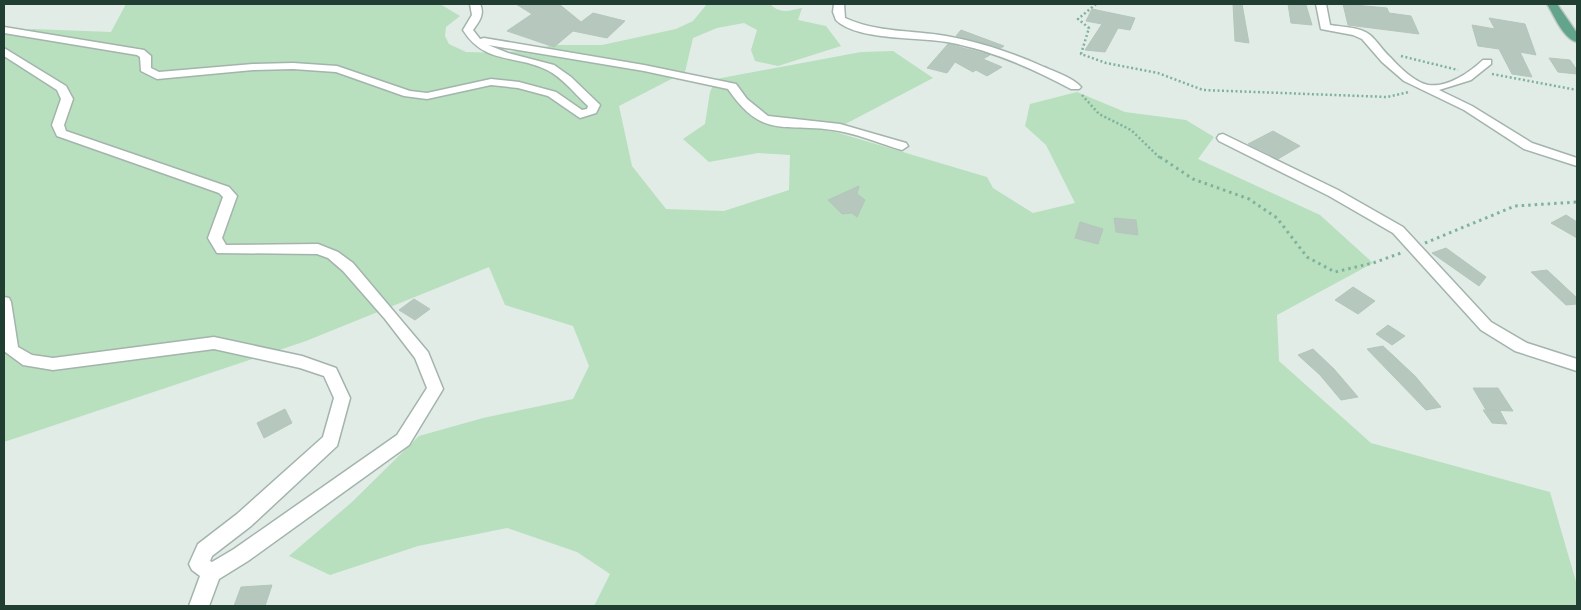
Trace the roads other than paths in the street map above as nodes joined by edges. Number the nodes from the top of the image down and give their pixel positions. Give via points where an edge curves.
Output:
1 (475, 4) edge
2 (839, 4) edge
3 (1321, 4) edge
4 (1552, 4) edge
5 (4, 30) edge
6 (1577, 39) edge
7 (472, 40) junction
8 (4, 51) edge
9 (1487, 62) dead end
10 (1075, 87) road end
11 (1426, 88) junction
12 (1223, 138) dead end
13 (902, 146) dead end
14 (1577, 162) edge
15 (4, 302) edge
16 (1577, 365) edge
17 (211, 572) junction
18 (199, 606) edge

1 - 7 street via 478,8 476,19 468,30
2 - 10 street via 840,20 852,26 891,35 946,39 1023,60
3 - 11 street via 1325,27 1366,37 1396,70
4 - 6 main road
5 - 7 street via 140,52 146,56 145,70 157,76 254,67 337,69 408,94 427,96 491,82 519,85 552,94 580,114 592,111 594,105 551,68 493,52
7 - 13 street via 620,63 732,86 744,106 767,121 850,130
8 - 17 street via 62,88 67,99 58,125 61,133 224,190 230,196 215,238 222,250 318,249 333,255 348,267 390,315 422,356 433,378 435,388 403,440 242,555
9 - 11 street via 1465,80
11 - 14 street via 1468,108 1528,146
12 - 16 street via 1398,230 1486,326 1521,347
15 - 17 street via 11,350 29,360 53,364 214,343 302,362 330,372 342,398 331,441 244,520 205,550 199,564
17 - 18 street

